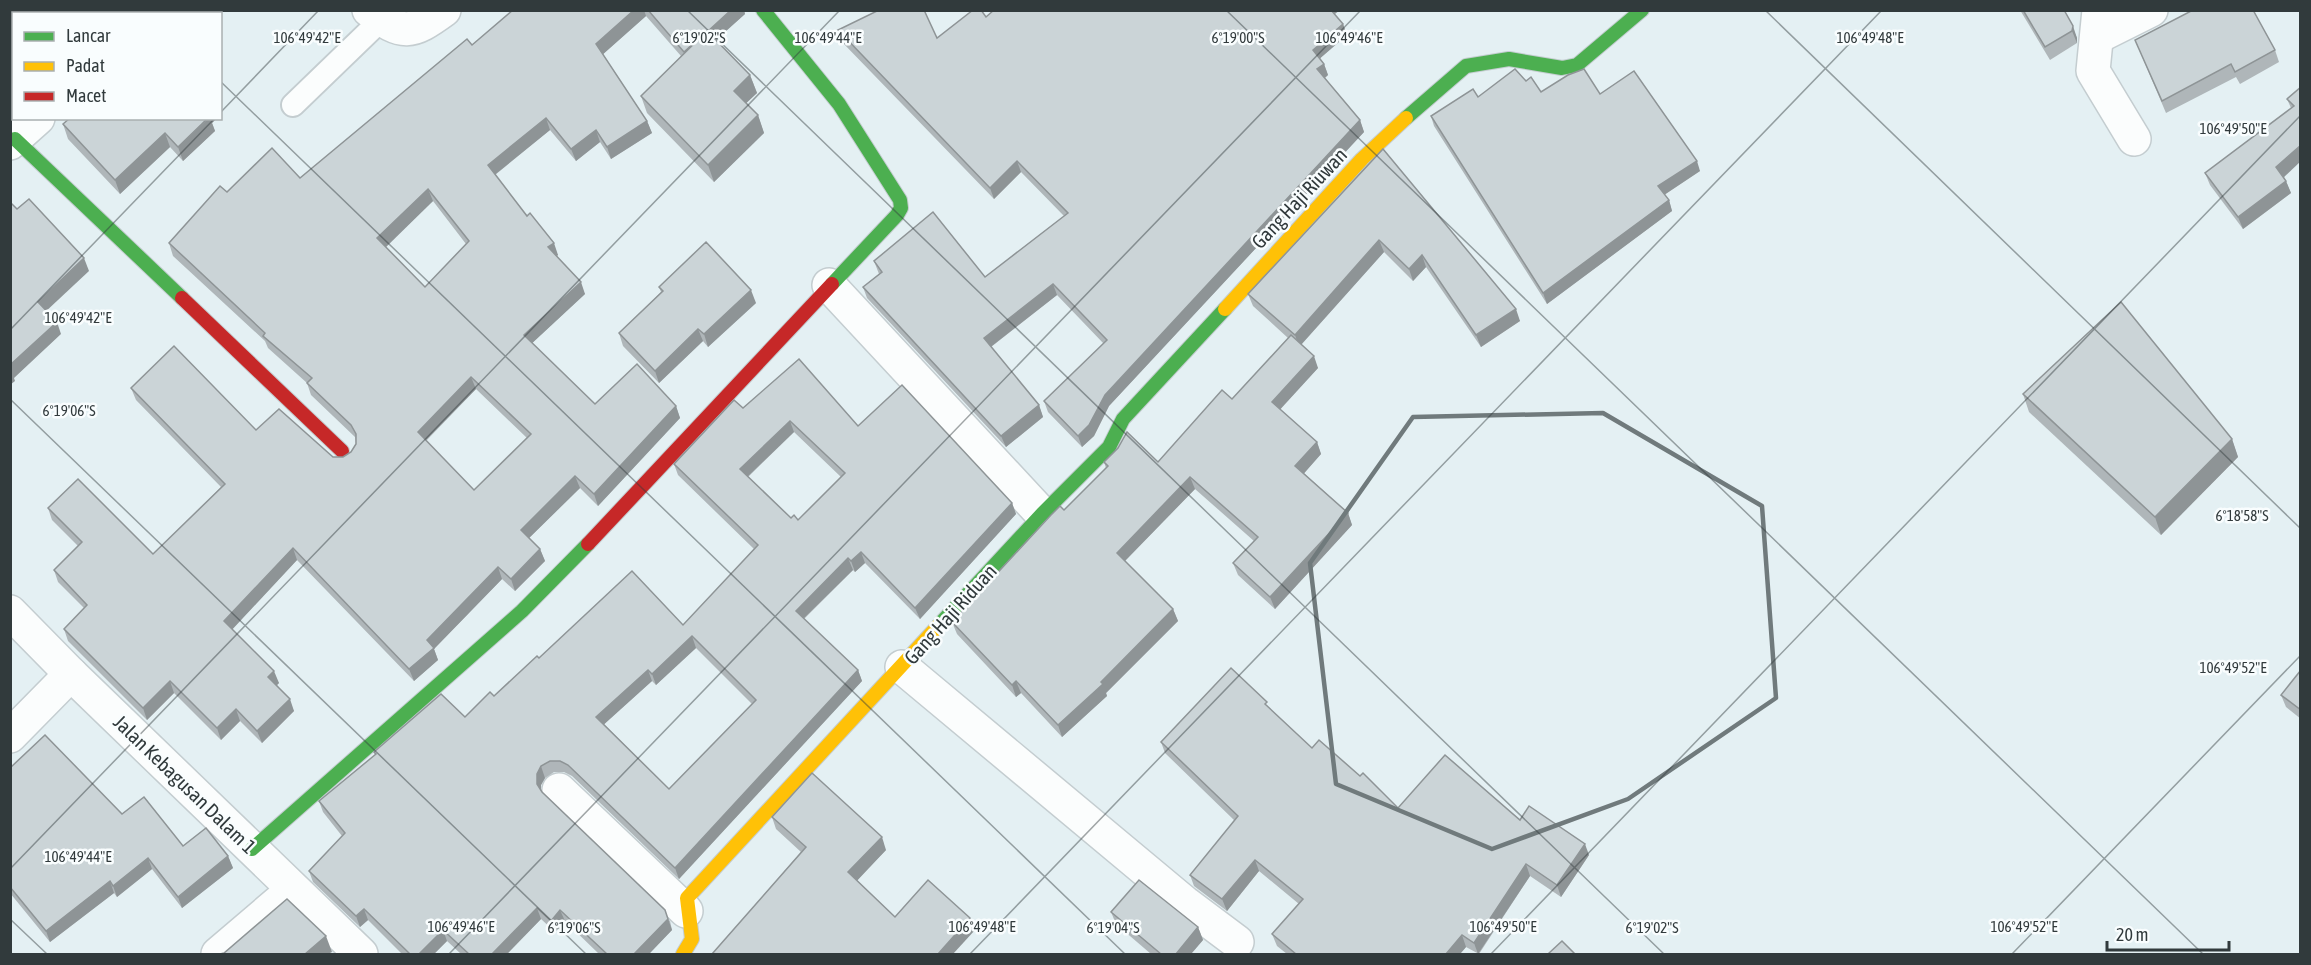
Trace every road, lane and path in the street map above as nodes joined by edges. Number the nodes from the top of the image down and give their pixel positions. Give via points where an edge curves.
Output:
1 (444, 10) edge
2 (763, 10) edge
3 (1642, 10) edge
4 (2151, 10) edge
5 (375, 15) edge
6 (2098, 23) edge
7 (293, 105) dead end
8 (21, 133) edge
9 (2134, 139) dead end
10 (829, 285) junction
11 (342, 451) dead end
12 (1042, 514) junction
13 (10, 612) edge
14 (902, 667) junction
15 (71, 675) junction
16 (10, 736) edge
17 (559, 790) dead end
18 (252, 849) junction
19 (292, 890) junction
20 (686, 911) junction
21 (1237, 942) dead end
22 (218, 954) edge
23 (361, 954) edge
24 (683, 954) edge

1 - 5 street via 418,29 398,29
2 - 10 street via 839,104 900,200 897,215
3 - 12 street, Gang Haji Riuwan via 1577,65 1562,68 1509,60 1466,66 1424,100 1362,159 1263,265 1123,419 1109,447
4 - 6 street
5 - 7 lane
6 - 9 street via 2093,71
8 - 11 street
10 - 12 street
10 - 18 street via 522,611
12 - 14 street, Gang Haji Riduan
13 - 15 street, Jalan Kebagusan Dalam 1
14 - 20 street, Gang Haji Riduan via 687,898
14 - 21 street
15 - 16 street
15 - 18 street, Jalan Kebagusan Dalam 1
17 - 20 street
18 - 19 street, Jalan Kebagusan Dalam 1
19 - 22 street
19 - 23 street, Jalan Kebagusan Dalam 1
20 - 24 street via 693,941

